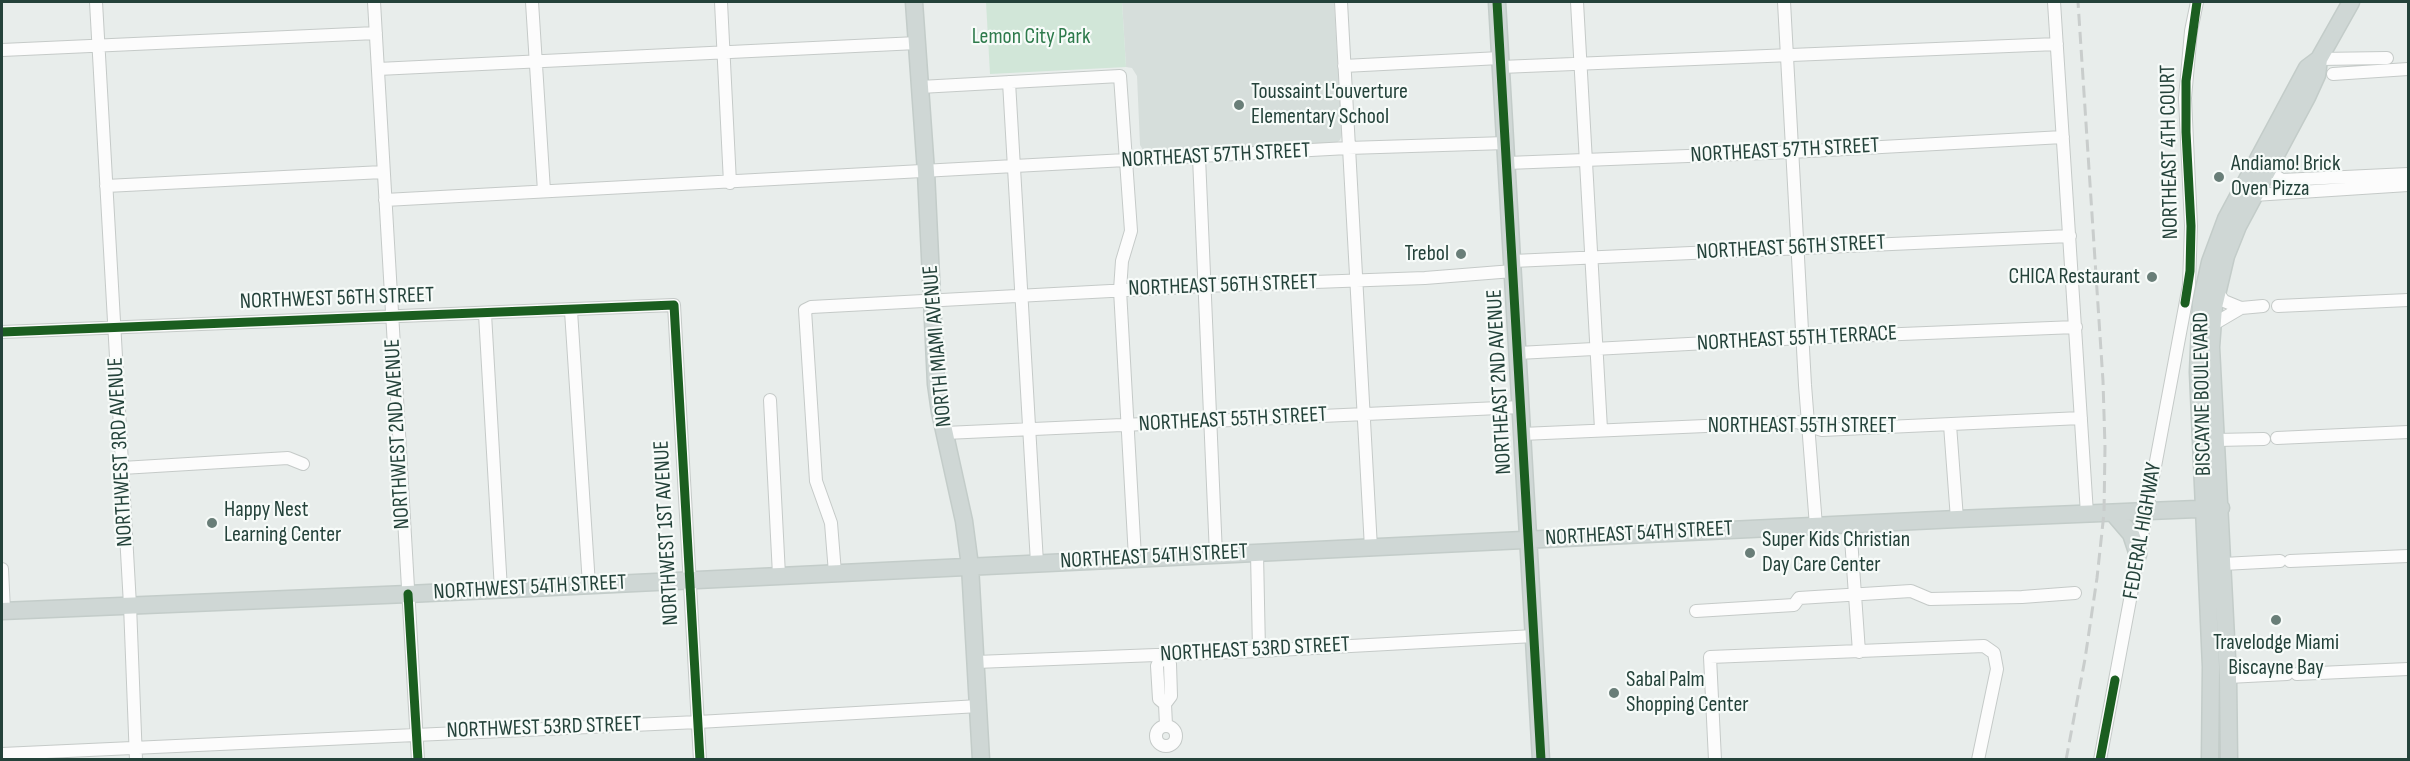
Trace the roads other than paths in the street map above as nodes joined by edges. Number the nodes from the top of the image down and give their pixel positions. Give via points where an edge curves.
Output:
1 (96, 2) edge
2 (374, 2) edge
3 (532, 2) edge
4 (721, 2) edge
5 (914, 2) edge
6 (1341, 2) edge
7 (1497, 2) edge
8 (1577, 2) edge
9 (1784, 2) edge
10 (2054, 2) edge
11 (2197, 2) edge
12 (2350, 2) edge
13 (376, 33) junction
14 (917, 43) junction
15 (2057, 44) junction
16 (99, 46) junction
17 (2, 50) edge
18 (725, 51) junction
19 (1787, 55) junction
20 (2387, 58) dead end
21 (2319, 60) junction
22 (536, 63) junction
23 (1501, 63) junction
24 (1580, 64) junction
25 (1344, 66) junction
26 (378, 69) junction
27 (2409, 69) edge
28 (2333, 74) dead end
29 (1009, 82) junction
30 (920, 87) junction
31 (2063, 137) junction
32 (1506, 143) junction
33 (1348, 148) junction
34 (1791, 152) junction
35 (1199, 158) junction
36 (1587, 160) junction
37 (1125, 161) junction
38 (1507, 163) junction
39 (1013, 166) junction
40 (2269, 166) junction
41 (383, 172) junction
42 (926, 172) junction
43 (2409, 174) edge
44 (2356, 182) junction
45 (730, 183) junction
46 (2300, 185) junction
47 (2409, 185) edge
48 (106, 186) junction
49 (544, 191) junction
50 (2254, 195) junction
51 (384, 200) junction
52 (2070, 236) junction
53 (1797, 248) junction
54 (1590, 257) junction
55 (1513, 266) junction
56 (1358, 280) junction
57 (1204, 286) junction
58 (1120, 290) junction
59 (2217, 292) junction
60 (1022, 296) junction
61 (932, 300) junction
62 (2409, 300) edge
63 (2185, 303) joint
64 (674, 305) joint
65 (2264, 306) dead end
66 (2278, 306) dead end
67 (2241, 308) junction
68 (571, 310) junction
69 (485, 314) junction
70 (391, 315) junction
71 (2212, 325) junction
72 (114, 327) junction
73 (2076, 327) junction
74 (2, 332) edge
75 (1802, 338) junction
76 (1597, 350) junction
77 (1518, 353) junction
78 (770, 399) dead end
79 (1521, 406) junction
80 (1363, 413) junction
81 (2081, 418) junction
82 (1211, 421) junction
83 (1126, 425) junction
84 (1950, 425) junction
85 (1808, 427) junction
86 (1601, 429) junction
87 (1028, 430) junction
88 (2409, 432) edge
89 (945, 434) junction
90 (1522, 434) junction
91 (2277, 438) dead end
92 (2264, 439) dead end
93 (2216, 440) junction
94 (303, 465) dead end
95 (122, 468) junction
96 (2213, 508) junction
97 (2146, 511) junction
98 (2113, 513) junction
99 (2087, 514) junction
100 (1957, 519) junction
101 (1850, 524) junction
102 (1816, 525) junction
103 (1528, 540) junction
104 (1371, 548) junction
105 (1257, 553) junction
106 (1216, 555) junction
107 (2138, 555) junction
108 (2409, 556) edge
109 (1135, 558) junction
110 (1037, 563) junction
111 (2223, 564) junction
112 (970, 566) junction
113 (914, 568) joint
114 (2, 569) edge
115 (835, 573) junction
116 (779, 575) junction
117 (688, 580) junction
118 (589, 585) junction
119 (501, 590) junction
120 (2075, 593) dead end
121 (408, 594) junction
122 (1855, 596) junction
123 (130, 606) junction
124 (3, 611) edge
125 (1696, 611) dead end
126 (1534, 636) junction
127 (1259, 651) junction
128 (1859, 652) junction
129 (1163, 654) junction
130 (976, 662) junction
131 (2409, 669) edge
132 (2228, 677) junction
133 (979, 706) junction
134 (698, 722) junction
135 (1166, 725) dead end
136 (417, 733) junction
137 (2, 753) edge
138 (136, 754) edge
139 (418, 759) edge
140 (700, 759) edge
141 (981, 759) edge
142 (1541, 759) edge
143 (1715, 759) edge
144 (1978, 759) edge
145 (2100, 759) edge
146 (2210, 759) edge
147 (2229, 759) edge

1 - 16 street, NORTHWEST 3RD AVENUE
2 - 13 street, NORTHWEST 2ND AVENUE
3 - 22 street
4 - 18 street
5 - 14 main road, NORTH MIAMI AVENUE
6 - 25 street
7 - 23 main road, NORTHEAST 2ND AVENUE
8 - 24 street
9 - 19 street
10 - 15 street
11 - 63 street, NORTHEAST 4TH COURT via 2186,81 2191,235
12 - 21 main road, BISCAYNE BOULEVARD
13 - 16 street
13 - 26 street, NORTHWEST 2ND AVENUE
14 - 18 street
14 - 30 main road, NORTH MIAMI AVENUE
15 - 19 street
15 - 31 street
16 - 17 street
16 - 48 street, NORTHWEST 3RD AVENUE
18 - 22 street
18 - 45 street
19 - 24 street
19 - 34 street
20 - 21 street
21 - 40 main road, BISCAYNE BOULEVARD via 2317,75
21 - 96 main road, BISCAYNE BOULEVARD via 2307,68 2238,196 2207,274 2198,350
22 - 26 street
22 - 49 street
23 - 24 street
23 - 25 street
23 - 32 main road, NORTHEAST 2ND AVENUE
24 - 36 street
25 - 33 street
26 - 41 street, NORTHWEST 2ND AVENUE
27 - 28 street
29 - 30 street
29 - 37 street via 1120,76
29 - 39 street
30 - 42 main road, NORTH MIAMI AVENUE
31 - 34 street, NORTHEAST 57TH STREET
31 - 52 street
32 - 33 street, NORTHEAST 57TH STREET
32 - 38 main road, NORTHEAST 2ND AVENUE
33 - 35 street, NORTHEAST 57TH STREET
33 - 56 street
34 - 36 street, NORTHEAST 57TH STREET
34 - 53 street
35 - 37 street, NORTHEAST 57TH STREET
35 - 57 street
36 - 38 street, NORTHEAST 57TH STREET
36 - 54 street
37 - 39 street, NORTHEAST 57TH STREET
37 - 58 street via 1131,231 1122,261
38 - 55 main road, NORTHEAST 2ND AVENUE
39 - 42 street, NORTHEAST 57TH STREET
39 - 60 street
40 - 46 street via 2278,179
40 - 50 main road, BISCAYNE BOULEVARD
41 - 48 street
41 - 51 street, NORTHWEST 2ND AVENUE
42 - 45 street, NORTHEAST 57TH STREET
42 - 61 main road, NORTH MIAMI AVENUE
43 - 44 street
44 - 46 street
44 - 47 street
45 - 49 street, NORTHEAST 57TH STREET
46 - 50 street
48 - 72 street, NORTHWEST 3RD AVENUE
49 - 51 street, NORTHEAST 57TH STREET
50 - 59 main road, BISCAYNE BOULEVARD via 2226,256
51 - 70 street, NORTHWEST 2ND AVENUE
52 - 53 street, NORTHEAST 56TH STREET
52 - 73 street
53 - 54 street, NORTHEAST 56TH STREET
53 - 75 street
54 - 55 street, NORTHEAST 56TH STREET
54 - 76 street
55 - 56 street, NORTHEAST 56TH STREET
55 - 77 main road, NORTHEAST 2ND AVENUE
56 - 57 street, NORTHEAST 56TH STREET
56 - 80 street
57 - 58 street, NORTHEAST 56TH STREET
57 - 82 street
58 - 60 street, NORTHEAST 56TH STREET
58 - 83 street
59 - 67 street via 2224,301
59 - 71 main road, BISCAYNE BOULEVARD
60 - 61 street, NORTHEAST 56TH STREET
60 - 87 street
61 - 89 main road, NORTH MIAMI AVENUE via 936,384
61 - 115 street via 811,306 805,310 816,481 831,523
62 - 66 street
63 - 97 street, FEDERAL HIGHWAY
64 - 68 street, NORTHWEST 56TH STREET
64 - 117 street, NORTHWEST 1ST AVENUE
65 - 67 street
67 - 71 street
68 - 69 street, NORTHWEST 56TH STREET
68 - 118 street
69 - 70 street, NORTHWEST 56TH STREET
69 - 119 street
70 - 72 street, NORTHWEST 56TH STREET
70 - 121 street, NORTHWEST 2ND AVENUE
71 - 93 main road, BISCAYNE BOULEVARD
72 - 74 street, NORTHWEST 56TH STREET
72 - 95 street, NORTHWEST 3RD AVENUE
73 - 75 street, NORTHEAST 55TH TERRACE
73 - 81 street
75 - 76 street, NORTHEAST 55TH TERRACE
75 - 85 street
76 - 77 street, NORTHEAST 55TH TERRACE
76 - 86 street
77 - 79 main road, NORTHEAST 2ND AVENUE
78 - 116 street
79 - 80 street, NORTHEAST 55TH STREET
79 - 90 main road, NORTHEAST 2ND AVENUE
80 - 82 street, NORTHEAST 55TH STREET
80 - 104 street
81 - 84 street, NORTHEAST 55TH STREET
81 - 99 street
82 - 83 street, NORTHEAST 55TH STREET
82 - 106 street
83 - 87 street, NORTHEAST 55TH STREET
83 - 109 street
84 - 85 street, NORTHEAST 55TH STREET via 1822,430
84 - 100 street
85 - 86 street, NORTHEAST 55TH STREET via 1797,422
85 - 102 street
86 - 90 street, NORTHEAST 55TH STREET
87 - 89 street, NORTHEAST 55TH STREET
87 - 110 street
88 - 91 street
89 - 112 main road, NORTH MIAMI AVENUE
90 - 103 main road, NORTHEAST 2ND AVENUE
92 - 93 street
93 - 96 main road, BISCAYNE BOULEVARD
94 - 95 street via 288,458
95 - 123 street, NORTHWEST 3RD AVENUE
96 - 97 main road, NORTHEAST 54TH STREET
96 - 111 main road, BISCAYNE BOULEVARD
96 - 146 main road, BISCAYNE BOULEVARD
97 - 98 main road, NORTHEAST 54TH STREET
97 - 107 street, FEDERAL HIGHWAY
98 - 99 main road, NORTHEAST 54TH STREET
98 - 107 main road via 2131,534
99 - 100 main road, NORTHEAST 54TH STREET
100 - 101 main road, NORTHEAST 54TH STREET
101 - 102 main road, NORTHEAST 54TH STREET
101 - 122 street
102 - 103 main road, NORTHEAST 54TH STREET
103 - 104 main road, NORTHEAST 54TH STREET
103 - 126 main road, NORTHEAST 2ND AVENUE
104 - 105 main road, NORTHEAST 54TH STREET
105 - 106 main road, NORTHEAST 54TH STREET
105 - 127 street
106 - 109 main road, NORTHEAST 54TH STREET
107 - 145 street, FEDERAL HIGHWAY
108 - 111 street
109 - 110 main road, NORTHEAST 54TH STREET
110 - 112 main road, NORTHEAST 54TH STREET
111 - 132 main road, BISCAYNE BOULEVARD
112 - 113 main road, NORTHEAST 54TH STREET
112 - 130 main road, NORTH MIAMI AVENUE
113 - 115 main road, NORTHWEST 54TH STREET
114 - 124 street
115 - 116 main road, NORTHWEST 54TH STREET
116 - 117 main road, NORTHWEST 54TH STREET
117 - 118 main road, NORTHWEST 54TH STREET
117 - 134 street, NORTHWEST 1ST AVENUE
118 - 119 main road, NORTHWEST 54TH STREET
119 - 121 main road, NORTHWEST 54TH STREET
120 - 122 street via 1930,599 1911,591
121 - 123 main road, NORTHWEST 54TH STREET
121 - 136 street, NORTHWEST 2ND AVENUE
122 - 125 street via 1798,598 1794,605
122 - 128 street
123 - 124 main road, NORTHWEST 54TH STREET
123 - 138 street, NORTHWEST 3RD AVENUE
126 - 127 street, NORTHEAST 53RD STREET
126 - 142 main road, NORTHEAST 2ND AVENUE
127 - 129 street, NORTHEAST 53RD STREET
128 - 143 street via 1710,657
128 - 144 street via 1984,646 1994,653 1997,669
129 - 130 street, NORTHEAST 53RD STREET
129 - 135 street via 1157,666
130 - 133 main road, NORTH MIAMI AVENUE
131 - 132 street
132 - 147 main road, BISCAYNE BOULEVARD
133 - 134 street, NORTHWEST 53RD STREET
133 - 141 main road, NORTH MIAMI AVENUE
134 - 136 street, NORTHWEST 53RD STREET
134 - 140 street, NORTHWEST 1ST AVENUE
136 - 138 street, NORTHWEST 53RD STREET
136 - 139 street, NORTHWEST 2ND AVENUE
137 - 138 street, NORTHWEST 53RD STREET

